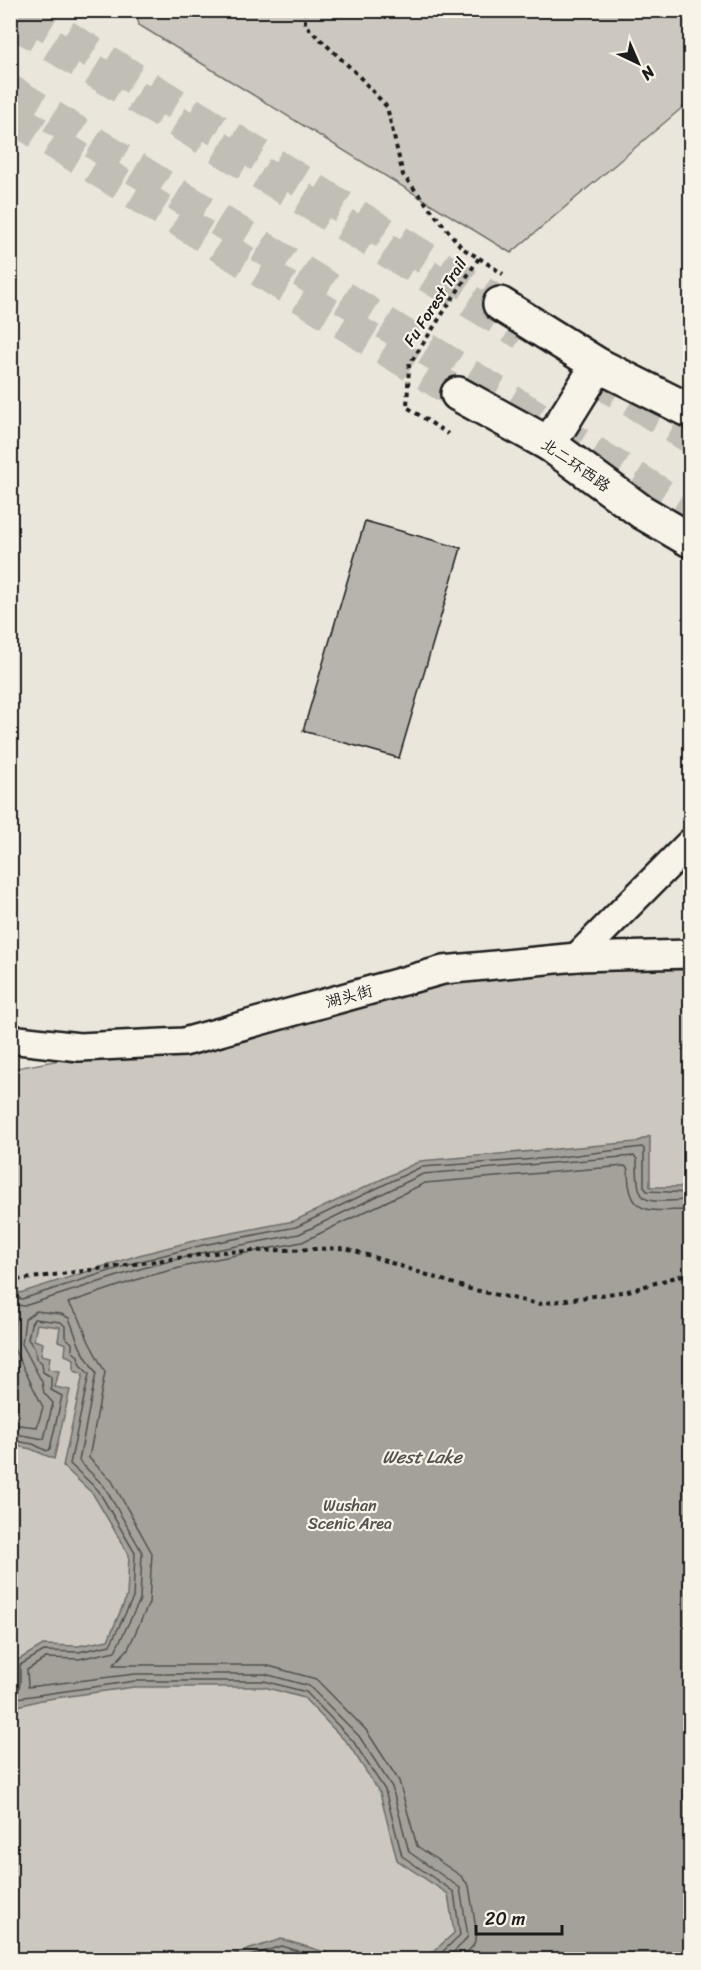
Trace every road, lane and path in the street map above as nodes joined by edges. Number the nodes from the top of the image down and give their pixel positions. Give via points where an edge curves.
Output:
1 (305, 10) edge
2 (500, 304) tunnel mouth
3 (598, 365) junction
4 (458, 393) tunnel mouth
5 (690, 411) edge
6 (448, 434) dead end
7 (549, 444) junction
8 (690, 540) edge
9 (690, 843) edge
10 (690, 954) edge
11 (576, 957) junction
12 (10, 1039) edge
13 (690, 1274) edge
14 (17, 1280) dead end

1 - 6 path, Fu Forest Trail, bridge via 305,25 387,107 403,175 462,248 479,258 409,365 407,407
2 - 3 main road
3 - 5 main road
3 - 7 main road
4 - 7 main road, 北二环西路
7 - 8 main road, 北二环西路 via 642,512
9 - 11 street
10 - 11 street, 湖头街
11 - 12 street, 湖头街 via 443,970 184,1042 79,1047
13 - 14 path via 628,1292 539,1304 470,1289 346,1248 222,1252

